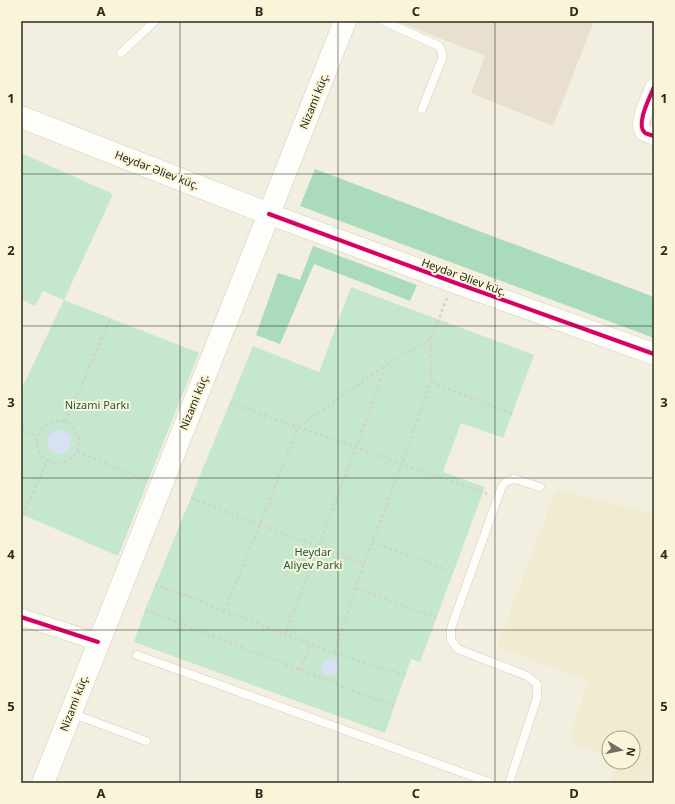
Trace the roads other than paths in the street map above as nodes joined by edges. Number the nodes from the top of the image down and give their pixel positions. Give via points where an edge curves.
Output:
1 (155, 21) edge
2 (345, 21) edge
3 (383, 21) edge
4 (121, 54) dead end
5 (654, 87) edge
6 (422, 110) dead end
7 (21, 117) edge
8 (654, 136) edge
9 (269, 214) junction
10 (654, 354) edge
11 (540, 487) dead end
12 (21, 617) edge
13 (98, 642) junction
14 (137, 655) dead end
15 (71, 713) junction
16 (146, 742) dead end
17 (43, 783) edge
18 (491, 783) edge
19 (509, 783) edge

1 - 4 lane
2 - 9 main road, Nizami küç.
3 - 6 lane via 439,46 442,52 442,59
5 - 8 street via 641,120 644,132
7 - 9 main road, Heydər Əliev küç.
9 - 10 street, Heydər Əliev küç.
9 - 13 main road, Nizami küç.
11 - 19 lane via 516,479 507,481 502,486 451,628 451,640 458,649 527,676 537,684 537,698
12 - 13 street
13 - 15 main road, Nizami küç.
14 - 18 lane
15 - 16 lane
15 - 17 main road, Nizami küç.

